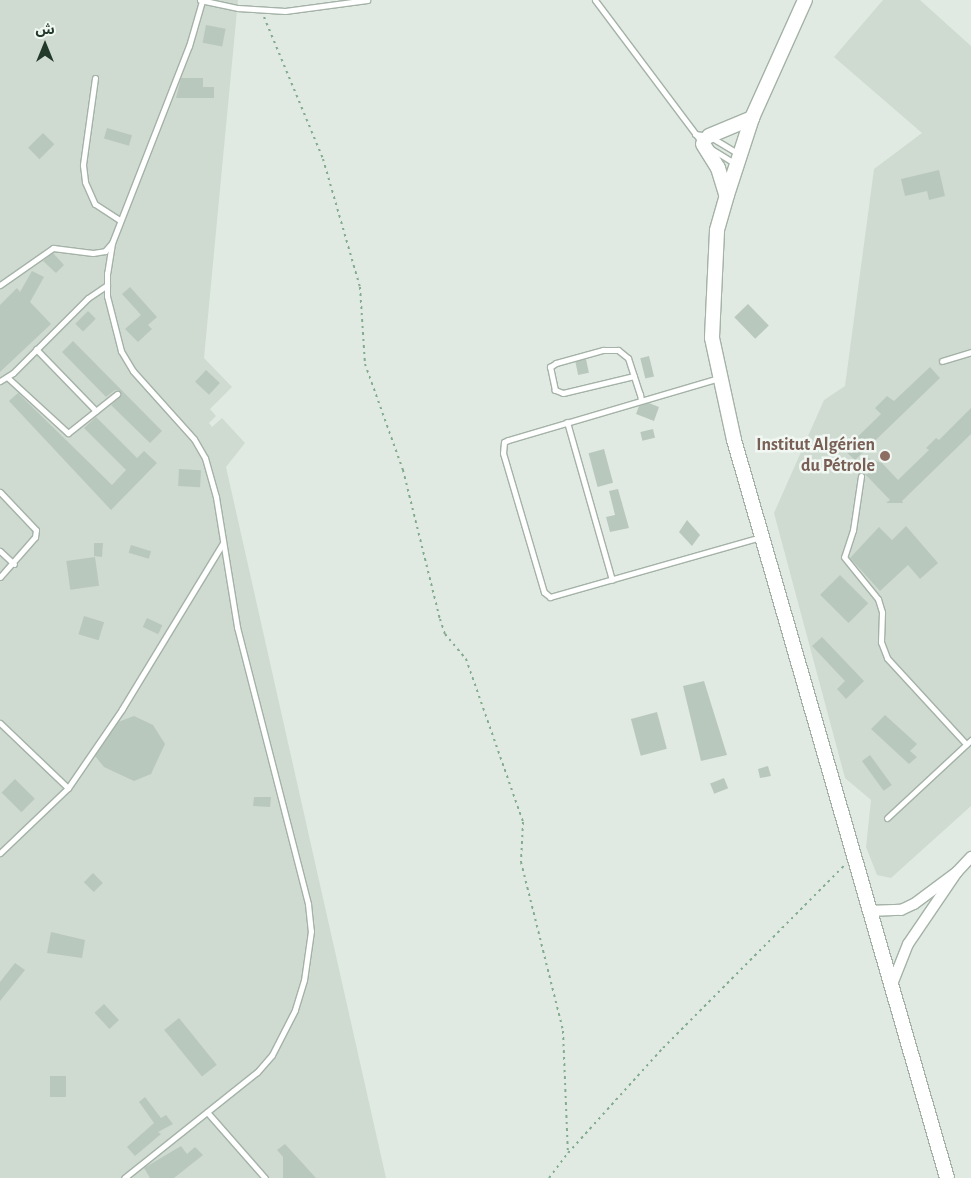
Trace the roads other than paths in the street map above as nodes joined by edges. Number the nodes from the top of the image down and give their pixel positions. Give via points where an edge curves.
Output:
1 (366, 0) edge
2 (595, 0) edge
3 (805, 0) edge
4 (201, 1) edge
5 (95, 78) dead end
6 (752, 118) junction
7 (702, 138) junction
8 (738, 159) junction
9 (726, 195) junction
10 (120, 220) junction
11 (112, 243) junction
12 (0, 285) edge
13 (107, 285) junction
14 (36, 350) junction
15 (971, 352) edge
16 (942, 360) dead end
17 (634, 376) junction
18 (7, 377) junction
19 (719, 378) junction
20 (0, 381) edge
21 (116, 394) dead end
22 (641, 400) junction
23 (96, 411) junction
24 (567, 422) junction
25 (861, 476) dead end
26 (0, 492) edge
27 (761, 537) junction
28 (224, 543) junction
29 (0, 551) edge
30 (14, 564) junction
31 (0, 577) edge
32 (612, 580) junction
33 (0, 723) edge
34 (969, 742) edge
35 (68, 788) junction
36 (887, 818) dead end
37 (0, 853) edge
38 (971, 857) edge
39 (957, 872) junction
40 (868, 911) junction
41 (891, 988) junction
42 (207, 1112) junction
43 (124, 1178) edge
44 (265, 1178) edge
45 (947, 1178) edge

1 - 4 lane via 308,10 260,10
2 - 7 lane
3 - 6 main road
4 - 10 lane via 189,46
5 - 10 lane via 82,165 85,182 95,204
6 - 7 main road
6 - 8 main road
7 - 8 lane
7 - 8 lane
7 - 9 main road via 718,168
8 - 9 main road
9 - 19 main road via 717,231 712,311 712,338
10 - 11 lane
11 - 12 lane via 105,251 93,253 53,248
11 - 13 lane
13 - 14 lane via 88,298
13 - 28 lane via 112,326 121,351 133,371 182,423 205,458
14 - 18 lane
14 - 23 lane
15 - 16 lane
17 - 17 lane via 563,394 555,390 550,367 609,349 628,358
17 - 22 lane
18 - 20 lane
18 - 23 lane via 68,433
19 - 22 lane
19 - 27 main road
21 - 23 lane
22 - 24 lane
24 - 32 lane
24 - 32 lane via 508,440 504,442 503,452 546,595 555,596
25 - 34 lane via 854,530 844,556 878,599 882,612 881,642 887,658
26 - 30 lane via 36,530 35,537
27 - 32 lane
27 - 40 main road
28 - 35 lane via 122,709
28 - 42 lane via 238,627 308,904 311,932 304,980 282,1038 257,1072
29 - 30 lane
30 - 31 lane
33 - 35 lane
34 - 36 lane
35 - 37 lane
38 - 39 street
39 - 40 street via 907,907 886,912
39 - 41 street via 908,944
40 - 41 main road
41 - 45 main road
42 - 43 lane
42 - 44 lane

